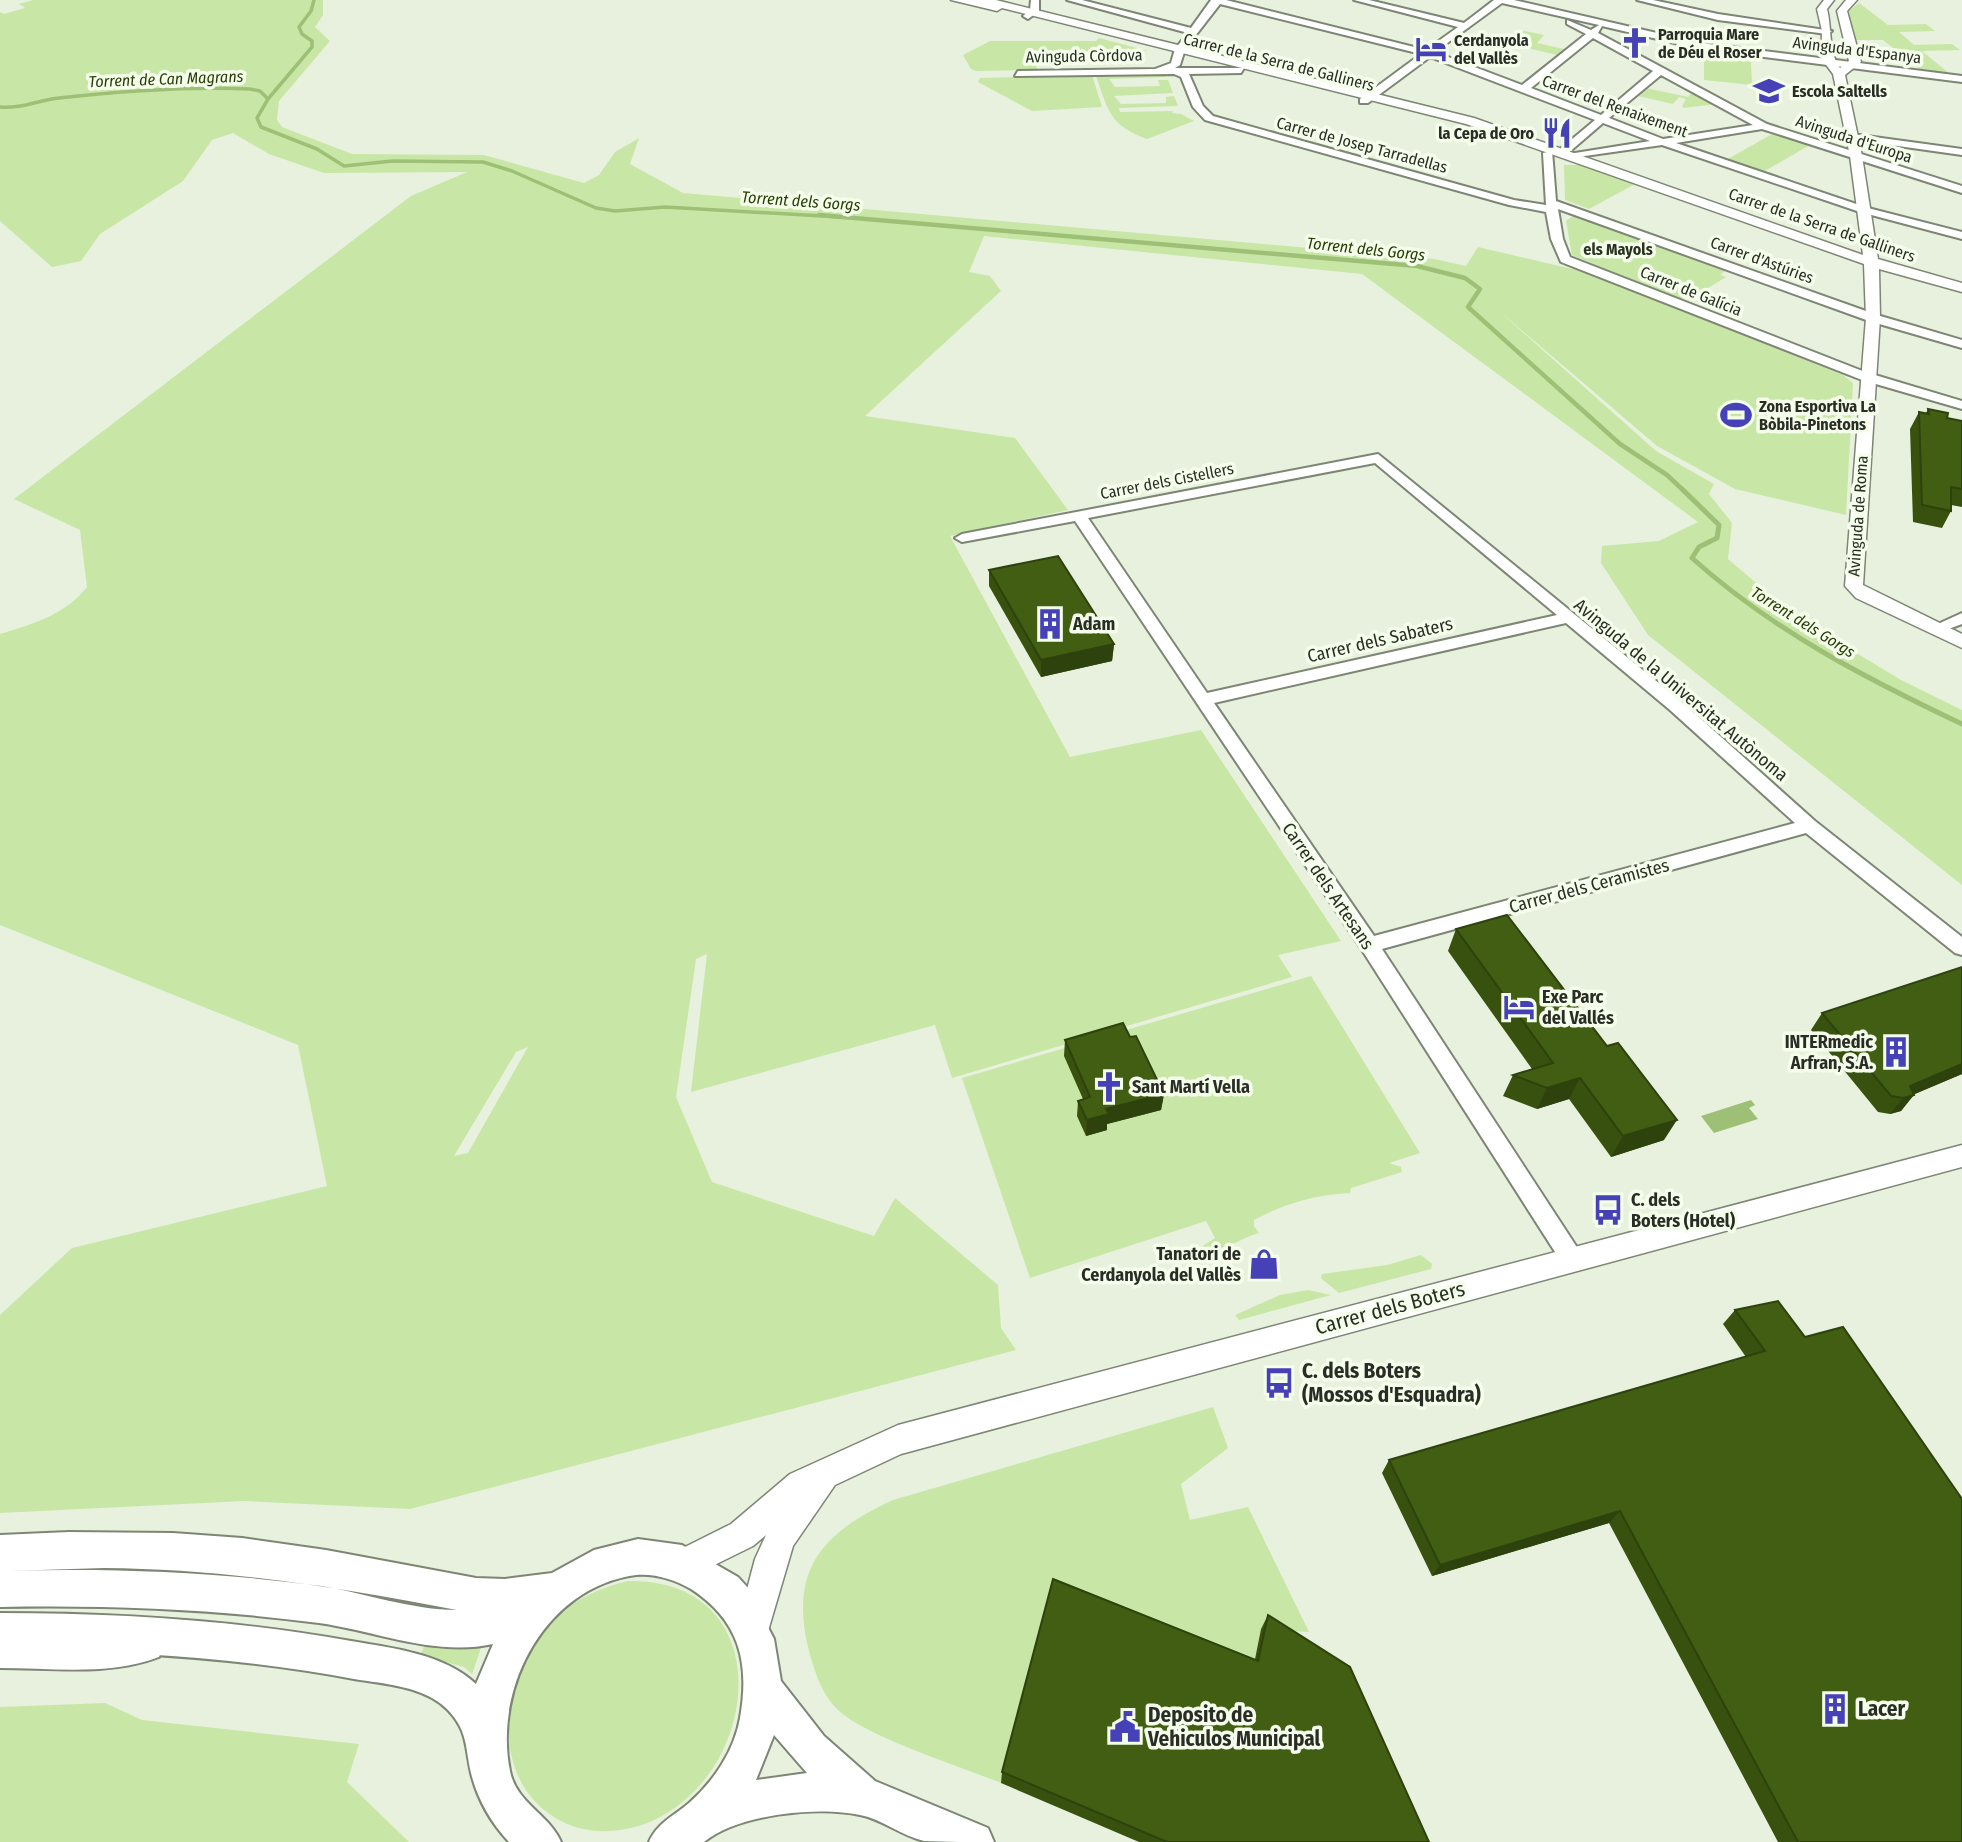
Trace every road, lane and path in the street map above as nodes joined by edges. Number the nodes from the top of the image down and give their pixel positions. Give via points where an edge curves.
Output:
1 (956, 0) edge
2 (983, 0) edge
3 (1072, 0) edge
4 (1217, 0) edge
5 (1358, 0) edge
6 (1501, 0) edge
7 (1641, 0) edge
8 (1829, 0) edge
9 (1852, 0) edge
10 (1032, 9) edge
11 (1555, 12) junction
12 (1604, 23) junction
13 (1466, 26) junction
14 (1192, 31) junction
15 (1827, 32) junction
16 (1591, 34) junction
17 (1427, 53) junction
18 (1829, 63) junction
19 (1181, 65) junction
20 (1852, 66) junction
21 (1198, 69) junction
22 (1241, 70) junction
23 (1119, 71) junction
24 (1659, 71) junction
25 (1018, 74) dead end
26 (1839, 74) junction
27 (1962, 79) edge
28 (1524, 89) junction
29 (1367, 98) junction
30 (1602, 121) junction
31 (1763, 126) junction
32 (1505, 136) junction
33 (1852, 136) junction
34 (1662, 142) junction
35 (1962, 152) edge
36 (1548, 153) junction
37 (1569, 154) junction
38 (1856, 156) junction
39 (1593, 164) junction
40 (1962, 190) edge
41 (1553, 207) junction
42 (1864, 210) junction
43 (1962, 236) edge
44 (1871, 262) junction
45 (1962, 288) edge
46 (1873, 318) junction
47 (1962, 344) edge
48 (1867, 376) junction
49 (1962, 405) edge
50 (1378, 458) joint
51 (1079, 516) junction
52 (962, 538) dead end
53 (1567, 618) junction
54 (1962, 618) edge
55 (1935, 629) junction
56 (1962, 642) edge
57 (1201, 700) junction
58 (1809, 826) junction
59 (1369, 945) junction
60 (1962, 948) edge
61 (1962, 1156) edge
62 (1572, 1259) junction
63 (824, 1476) junction
64 (0, 1553) edge
65 (682, 1565) junction
66 (0, 1589) edge
67 (556, 1591) junction
68 (528, 1618) junction
69 (752, 1631) junction
70 (0, 1632) edge
71 (184, 1636) junction
72 (0, 1654) edge
73 (382, 1666) joint
74 (763, 1688) junction
75 (485, 1736) junction
76 (861, 1795) junction
77 (706, 1816) junction
78 (541, 1842) edge
79 (669, 1842) edge
80 (974, 1842) edge

1 - 10 street, Carrer de la Serra de Galliners
2 - 10 street, Carrer de la Serra de Galliners
3 - 14 street
4 - 14 street
4 - 17 street, Carrer del Renaixement
5 - 13 street
6 - 11 street, Avinguda d'Espanya
6 - 13 street
7 - 15 street via 1730,19
8 - 15 street via 1822,9
9 - 20 street via 1842,11 1855,62
10 - 19 street, Carrer de la Serra de Galliners
11 - 12 street, Avinguda d'Espanya
11 - 16 street, Avinguda d'Europa
12 - 16 street
12 - 18 street, Avinguda d'Espanya via 1700,46
13 - 17 street
14 - 19 street
15 - 18 street
16 - 24 street, Avinguda d'Europa
16 - 28 street
17 - 28 street, Carrer del Renaixement
17 - 29 street
18 - 20 street, Avinguda d'Espanya
18 - 26 street
19 - 21 street
19 - 21 street
19 - 22 street, Carrer de la Serra de Galliners
19 - 23 street
19 - 23 street, Avinguda Còrdova
19 - 29 street, Carrer de la Serra de Galliners
19 - 41 street, Carrer de Josep Tarradellas via 1198,107 1209,118 1513,203
20 - 26 street
20 - 27 street, Avinguda d'Espanya
21 - 22 street
22 - 29 street, Carrer de la Serra de Galliners
23 - 25 street, Avinguda Còrdova
24 - 30 street
24 - 31 street, Avinguda d'Europa
26 - 33 street, Avinguda de Roma
28 - 30 street, Carrer del Renaixement
29 - 32 street, Carrer de la Serra de Galliners
30 - 34 street, Carrer del Renaixement
30 - 37 street
31 - 34 street
31 - 38 street, Avinguda d'Europa
32 - 36 street, Carrer de la Serra de Galliners
32 - 37 street, Carrer de la Serra de Galliners
33 - 35 street
33 - 38 street, Avinguda de Roma
34 - 37 street
34 - 42 street, Carrer del Renaixement
36 - 37 street
36 - 39 street, Carrer de la Serra de Galliners
36 - 41 street, Carrer de Galícia
37 - 39 street, Carrer de la Serra de Galliners
38 - 40 street, Avinguda d'Europa
38 - 42 street, Avinguda de Roma
39 - 44 street, Carrer de la Serra de Galliners
41 - 46 street, Carrer d'Astúries
41 - 48 street, Carrer de Galícia via 1560,253 1565,258
42 - 43 street, Carrer del Renaixement
42 - 44 street, Avinguda de Roma
44 - 45 street, Carrer de la Serra de Galliners
44 - 46 street, Avinguda de Roma
46 - 47 street, Carrer d'Astúries
46 - 48 street, Avinguda de Roma
48 - 49 street, Carrer de Galícia
48 - 55 street, Avinguda de Roma via 1854,586
50 - 51 street, Carrer dels Cistellers
50 - 53 street, Avinguda de la Universitat Autònoma
51 - 52 street, Carrer dels Cistellers
51 - 57 street, Carrer dels Artesans
53 - 57 street, Carrer dels Sabaters
53 - 58 street, Avinguda de la Universitat Autònoma via 1676,706
54 - 55 street
55 - 56 street, Avinguda de Roma
57 - 59 street, Carrer dels Artesans
58 - 59 street, Carrer dels Ceramistes
58 - 60 street, Avinguda de la Universitat Autònoma
59 - 62 street, Carrer dels Artesans
61 - 62 street, Carrer dels Boters
62 - 63 street, Carrer dels Boters via 929,1430
63 - 65 street, Carrer dels Boters via 801,1485 742,1535
63 - 69 street, Carrer dels Boters via 782,1535
64 - 67 main road via 131,1551 274,1560 476,1596
65 - 67 main road via 625,1560 584,1573
65 - 69 main road via 728,1593
66 - 68 main road via 141,1588 267,1598 447,1629 477,1629
67 - 68 main road
68 - 75 main road via 495,1674
69 - 74 main road
70 - 71 main road
71 - 72 street via 113,1654
71 - 73 main road
73 - 75 main road via 450,1686 468,1701
74 - 76 main road via 810,1751
74 - 77 main road via 748,1756 730,1788
75 - 78 main road via 499,1795 515,1820
76 - 77 main road via 817,1791 762,1796
76 - 80 main road
77 - 79 main road

